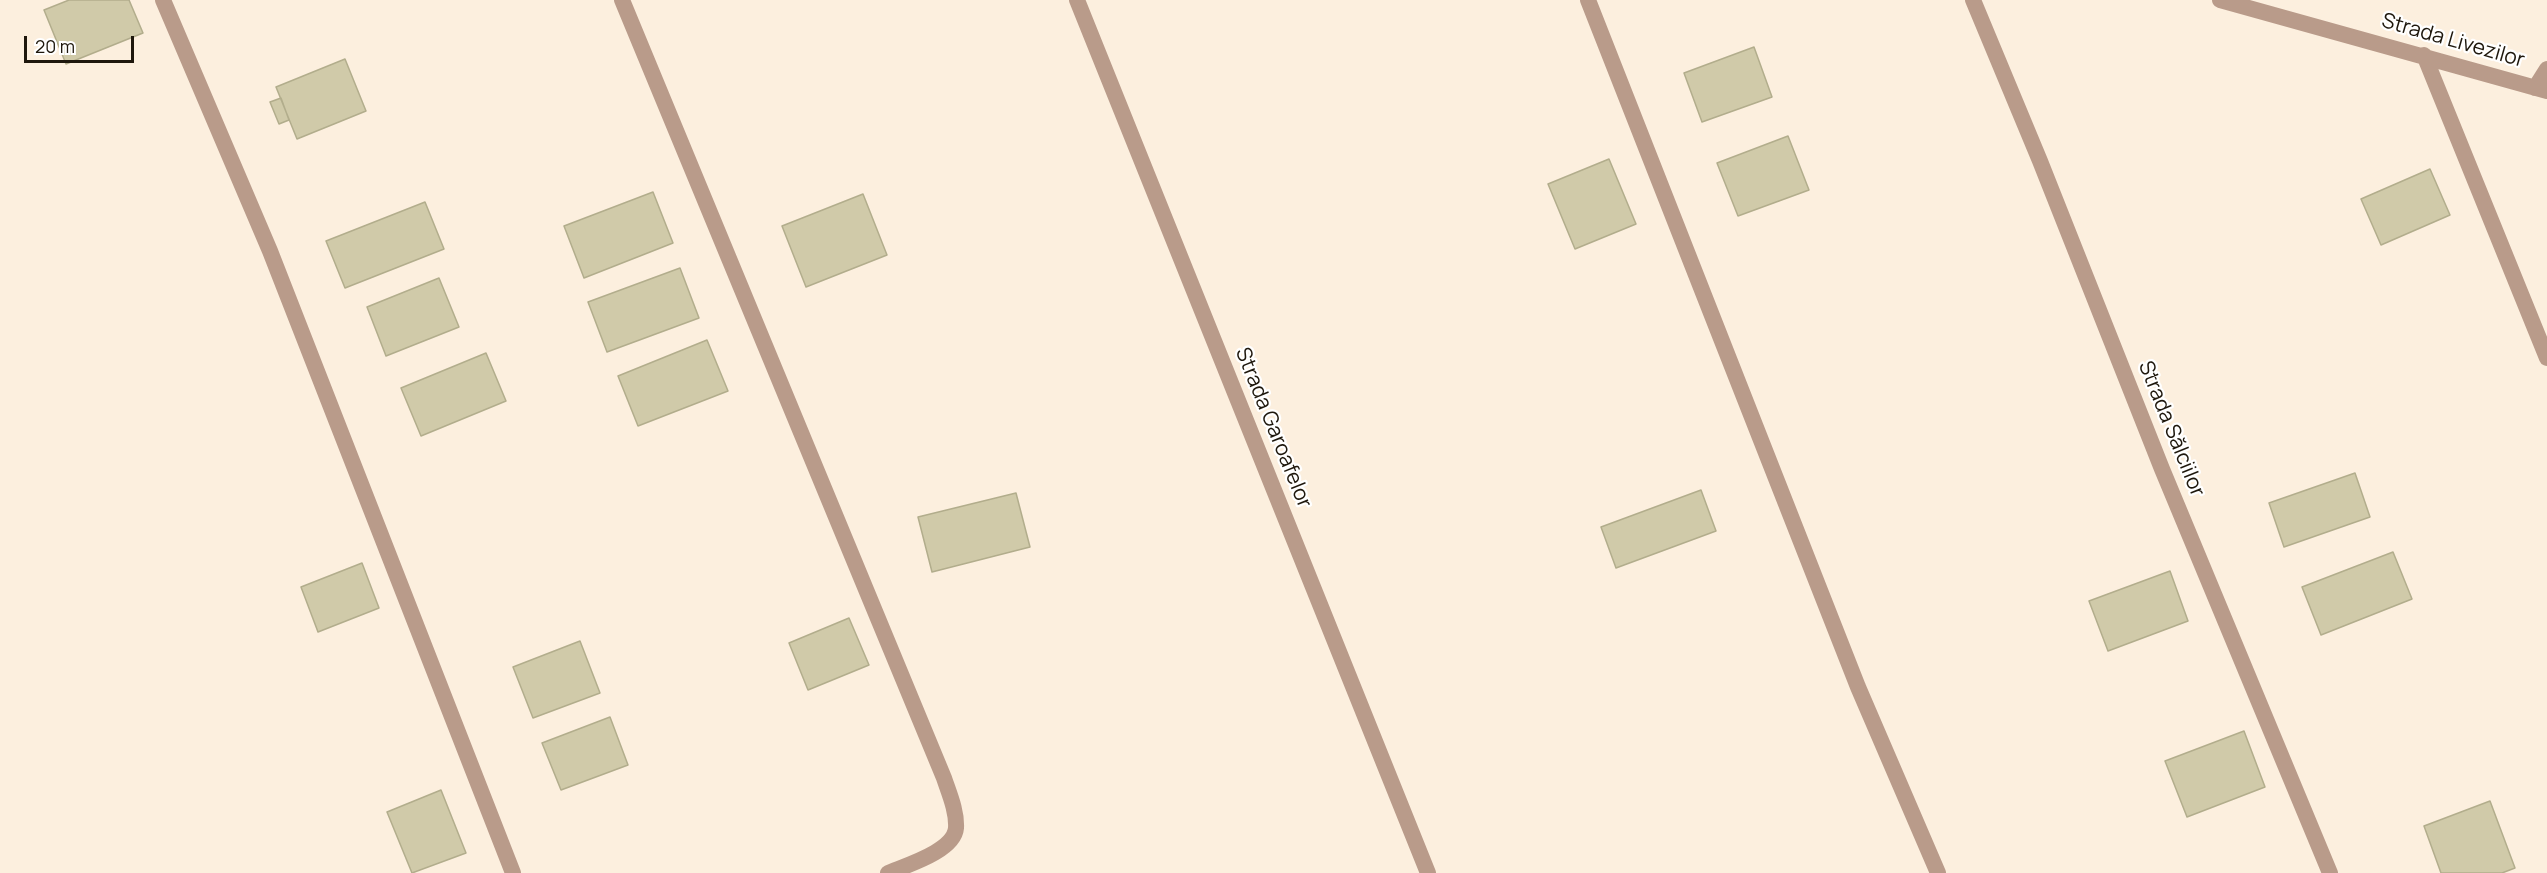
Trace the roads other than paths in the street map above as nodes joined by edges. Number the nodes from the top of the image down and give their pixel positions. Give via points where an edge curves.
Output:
1 (163, 0) edge
2 (622, 0) edge
3 (1077, 0) edge
4 (1588, 0) edge
5 (1973, 0) edge
6 (2220, 0) edge
7 (2424, 55) junction
8 (2547, 69) edge
9 (2541, 89) edge
10 (2547, 357) edge
11 (513, 873) edge
12 (888, 873) edge
13 (1428, 873) edge
14 (1938, 873) edge
15 (2330, 873) edge

1 - 11 street via 270,251
2 - 12 street via 954,810 956,830 948,844
3 - 13 street, Strada Garoafelor
4 - 14 street via 1858,687
5 - 15 street, Strada Sălciilor
6 - 7 street, Strada Livezilor
7 - 9 street, Strada Livezilor
7 - 10 street
8 - 9 street, Strada Livezilor

